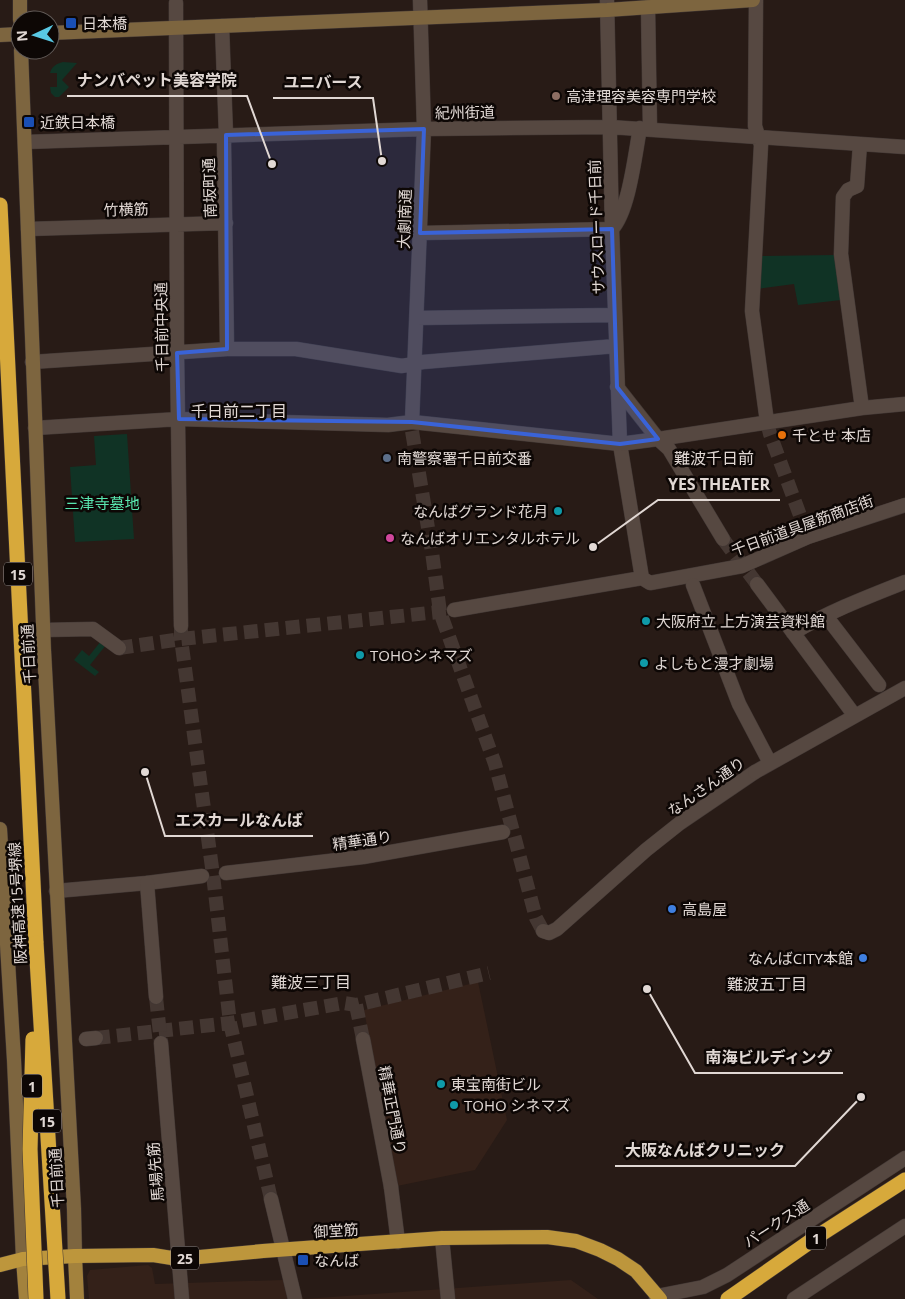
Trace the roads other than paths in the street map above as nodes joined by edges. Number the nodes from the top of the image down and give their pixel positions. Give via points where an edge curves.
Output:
1 (420, 0) edge
2 (754, 0) edge
3 (176, 4) dead end
4 (607, 5) edge
5 (648, 7) junction
6 (420, 18) junction
7 (222, 26) junction
8 (175, 28) junction
9 (60, 33) edge
10 (21, 60) edge
11 (610, 127) junction
12 (424, 129) junction
13 (645, 129) junction
14 (226, 134) junction
15 (177, 136) junction
16 (758, 136) junction
17 (25, 142) junction
18 (860, 144) junction
19 (905, 147) edge
20 (0, 205) edge
21 (226, 223) junction
22 (176, 225) junction
23 (28, 229) junction
24 (612, 229) junction
25 (420, 233) junction
26 (615, 315) junction
27 (417, 318) junction
28 (616, 346) junction
29 (227, 349) junction
30 (177, 353) junction
31 (32, 362) junction
32 (413, 364) junction
33 (617, 387) junction
34 (905, 404) edge
35 (862, 408) junction
36 (179, 419) junction
37 (768, 422) junction
38 (412, 427) junction
39 (35, 428) junction
40 (658, 439) junction
41 (620, 444) junction
42 (905, 505) edge
43 (723, 539) tunnel mouth
44 (646, 580) junction
45 (905, 582) edge
46 (757, 584) tunnel mouth
47 (693, 585) dead end
48 (454, 610) tunnel mouth
49 (826, 616) junction
50 (181, 626) tunnel mouth
51 (43, 630) junction
52 (793, 633) junction
53 (118, 648) dead end
54 (879, 685) dead end
55 (905, 688) edge
56 (855, 716) junction
57 (770, 763) junction
58 (0, 829) edge
59 (503, 832) dead end
60 (0, 846) edge
61 (226, 873) dead end
62 (202, 876) dead end
63 (147, 883) junction
64 (56, 891) junction
65 (543, 931) dead end
66 (36, 943) junction
67 (156, 996) tunnel mouth
68 (363, 1039) tunnel mouth
69 (161, 1043) tunnel mouth
70 (905, 1158) edge
71 (905, 1180) edge
72 (271, 1199) tunnel mouth
73 (905, 1226) edge
74 (442, 1238) junction
75 (398, 1242) junction
76 (284, 1250) junction
77 (75, 1256) junction
78 (23, 1259) junction
79 (178, 1259) junction
80 (0, 1266) edge
81 (26, 1299) edge
82 (36, 1299) edge
83 (58, 1299) edge
84 (77, 1299) edge
85 (182, 1299) edge
86 (295, 1299) edge
87 (448, 1299) edge
88 (658, 1299) edge
89 (728, 1299) edge
90 (794, 1299) edge

1 - 6 street, 大劇南通
2 - 5 main road
2 - 16 street via 755,126
3 - 8 street, 千日前中央通
4 - 5 main road
4 - 6 main road
4 - 11 street, サウスロード千日前
5 - 13 street
6 - 7 main road
6 - 12 street, 大劇南通
7 - 8 main road
7 - 14 street, 南坂町通
8 - 9 main road
8 - 15 street, 千日前中央通
10 - 17 main road, 千日前通
11 - 12 street, 紀州街道
11 - 13 street, 紀州街道
11 - 24 street, サウスロード千日前
12 - 14 street, 紀州街道
12 - 25 street, 大劇南通
13 - 16 street, 紀州街道
13 - 24 street via 626,200
14 - 15 street, 紀州街道
14 - 21 street, 南坂町通
15 - 17 street, 紀州街道
15 - 22 street, 千日前中央通
16 - 18 street, 紀州街道
16 - 37 street via 762,145 752,311
17 - 23 main road, 千日前通
18 - 19 street, 紀州街道
18 - 35 street via 856,186 843,197 841,254
20 - 66 highway, 阪神高速15号堺線 / 15
21 - 22 street, 竹横筋
21 - 29 street, 南坂町通
22 - 23 street, 竹横筋
22 - 30 street, 千日前中央通
23 - 31 main road, 千日前通
24 - 25 street
24 - 26 street, サウスロード千日前
25 - 27 street, 大劇南通
26 - 27 street
26 - 28 street, サウスロード千日前
27 - 32 street, 大劇南通
28 - 32 street
28 - 33 street, サウスロード千日前
29 - 30 street
29 - 32 street via 296,349 402,366
30 - 31 street
30 - 36 street, 千日前中央通
31 - 39 main road, 千日前通
32 - 38 street, 大劇南通
33 - 40 street
33 - 41 street, サウスロード千日前
34 - 35 street
35 - 37 street
36 - 38 street
36 - 39 street
36 - 50 street, 千日前中央通
37 - 40 street
38 - 41 street
39 - 51 main road, 千日前通
40 - 41 street
40 - 43 street via 670,449
41 - 44 street, サウスロード千日前
42 - 44 street, 千日前道具屋筋商店街 via 808,538 742,566
44 - 48 street, 千日前道具屋筋商店街
45 - 49 street
46 - 52 street
47 - 57 street via 739,704
49 - 52 street
49 - 54 street
51 - 53 street via 93,629
51 - 64 main road, 千日前通
52 - 56 street
55 - 56 street, なんさん通り
56 - 57 street, なんさん通り
57 - 65 street, なんさん通り via 680,823 557,929 549,933
58 - 60 main road
59 - 61 street, 精華通り via 363,857
60 - 78 main road
62 - 63 street
63 - 64 street
63 - 67 street
64 - 77 main road, 千日前通
66 - 82 highway, 1, bridge via 30,1149
66 - 83 highway, 阪神高速15号堺線 / 15, bridge
68 - 75 street, 精華正門通り
69 - 79 street, 馬場先筋
70 - 88 street, パークス通 via 727,1275 703,1287
71 - 89 highway, 1
72 - 76 street
73 - 90 street
74 - 75 highway, 御堂筋 / 25
74 - 87 street
74 - 88 highway, 御堂筋 / 25 via 547,1237 576,1241 600,1250 636,1271
75 - 76 highway, 御堂筋 / 25
76 - 79 highway, 御堂筋 / 25
76 - 86 street
77 - 78 highway, 御堂筋 / 25
77 - 79 highway, 御堂筋 / 25 via 153,1255
77 - 84 main road
78 - 80 highway, 御堂筋 / 25
78 - 81 main road
79 - 85 street, 馬場先筋

